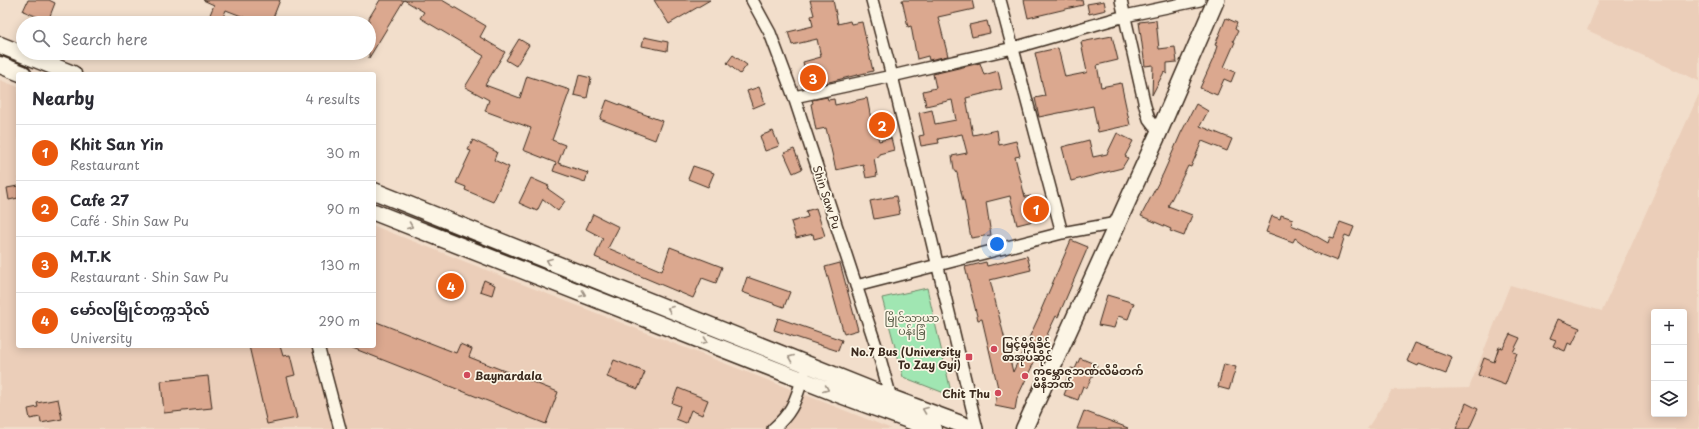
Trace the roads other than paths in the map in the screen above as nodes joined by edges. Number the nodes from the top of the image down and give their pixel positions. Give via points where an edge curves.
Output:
1 (752, 0) edge
2 (872, 0) edge
3 (1000, 0) edge
4 (1121, 0) edge
5 (1200, 0) edge
6 (1216, 0) edge
7 (1125, 16) junction
8 (0, 46) edge
9 (1012, 48) junction
10 (16, 52) edge
11 (36, 60) edge
12 (0, 65) edge
13 (18, 72) edge
14 (68, 72) edge
15 (892, 76) junction
16 (794, 97) junction
17 (1159, 132) junction
18 (376, 192) edge
19 (376, 213) edge
20 (1117, 223) junction
21 (1062, 233) junction
22 (487, 236) junction
23 (481, 254) junction
24 (938, 266) junction
25 (856, 286) junction
26 (319, 348) edge
27 (805, 372) junction
28 (891, 398) junction
29 (340, 429) edge
30 (773, 429) edge
31 (933, 429) edge
32 (974, 429) edge
33 (977, 429) edge
34 (1024, 429) edge

1 - 16 street, Shin Saw Pu via 770,33
2 - 15 street
3 - 9 street
4 - 7 street
5 - 7 street
6 - 17 main road
7 - 9 street
7 - 17 street via 1145,106 1149,119
8 - 10 main road
9 - 15 street
9 - 21 street
11 - 14 main road
12 - 13 main road
15 - 16 street
15 - 24 street
16 - 25 street, Shin Saw Pu
17 - 20 main road
18 - 22 main road
19 -> 23 main road
20 - 21 street
20 - 34 main road
21 - 24 street
22 - 23 main road
27 -> 22 main road
23 -> 27 main road
24 - 25 street
24 - 33 street
25 - 28 street, Shin Saw Pu
26 - 29 street
27 - 28 main road
27 - 30 street via 795,403 785,419
27 -> 31 main road
32 -> 28 main road

